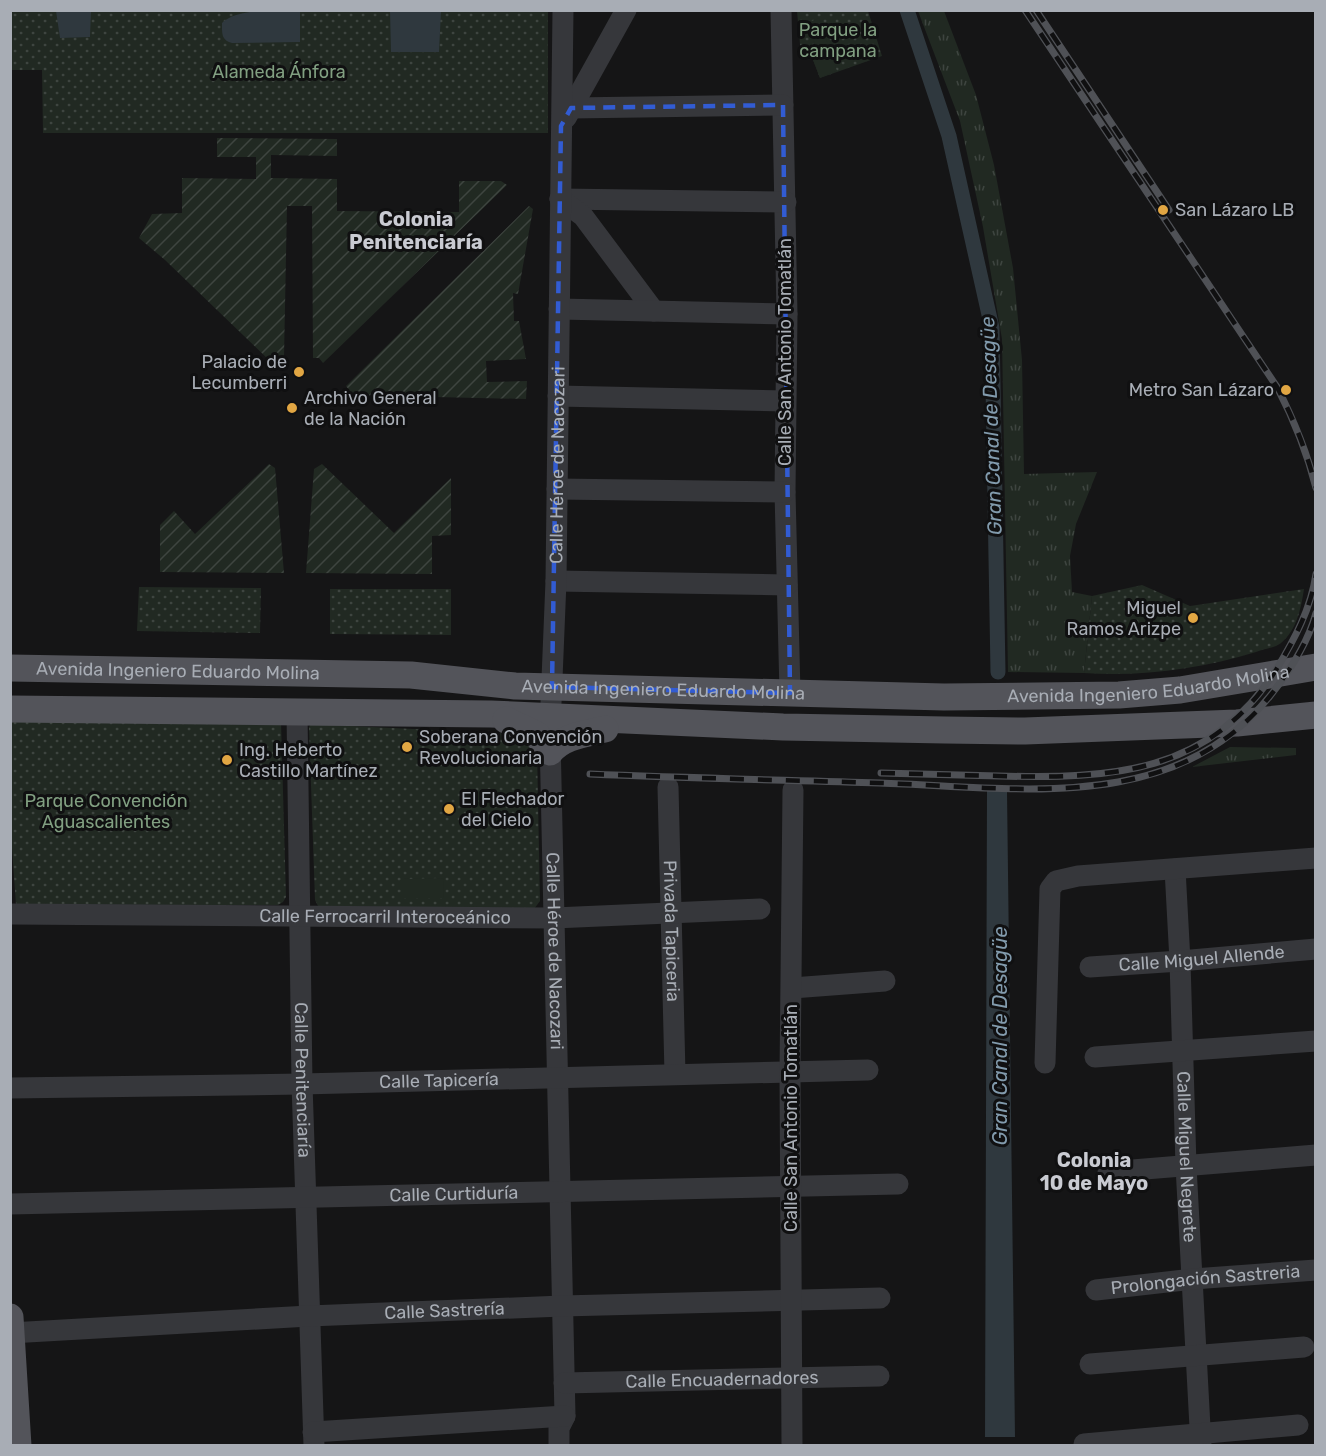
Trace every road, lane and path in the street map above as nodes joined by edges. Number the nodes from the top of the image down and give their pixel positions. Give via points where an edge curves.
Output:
1 (563, 10) edge
2 (626, 10) edge
3 (781, 10) edge
4 (783, 105) junction
5 (566, 117) junction
6 (560, 200) junction
7 (786, 202) junction
8 (559, 309) junction
9 (654, 311) junction
10 (787, 314) junction
11 (558, 396) junction
12 (785, 401) junction
13 (557, 489) junction
14 (785, 492) junction
15 (556, 581) junction
16 (787, 585) junction
17 (1316, 666) edge
18 (10, 668) edge
19 (552, 687) junction
20 (790, 693) junction
21 (10, 709) edge
22 (297, 712) junction
23 (491, 714) junction
24 (1316, 715) edge
25 (551, 718) junction
26 (632, 722) junction
27 (550, 752) junction
28 (668, 787) dead end
29 (793, 790) dead end
30 (1316, 858) edge
31 (1175, 869) junction
32 (760, 909) dead end
33 (672, 913) junction
34 (10, 914) edge
35 (300, 915) junction
36 (554, 918) junction
37 (1316, 949) edge
38 (1180, 961) junction
39 (1090, 967) dead end
40 (885, 981) dead end
41 (792, 988) junction
42 (1316, 1041) edge
43 (1184, 1052) junction
44 (1095, 1057) dead end
45 (1045, 1063) dead end
46 (868, 1070) dead end
47 (790, 1073) junction
48 (675, 1074) junction
49 (557, 1079) junction
50 (302, 1084) junction
51 (10, 1088) edge
52 (1316, 1155) edge
53 (1186, 1166) junction
54 (1108, 1172) dead end
55 (898, 1184) dead end
56 (791, 1188) junction
57 (560, 1192) junction
58 (306, 1198) junction
59 (10, 1204) edge
60 (1316, 1270) edge
61 (1193, 1280) junction
62 (1096, 1290) dead end
63 (880, 1298) dead end
64 (792, 1301) junction
65 (562, 1306) junction
66 (309, 1316) junction
67 (11, 1328) edge
68 (1304, 1347) dead end
69 (1197, 1355) junction
70 (1090, 1364) dead end
71 (879, 1376) dead end
72 (792, 1378) junction
73 (564, 1383) junction
74 (565, 1416) junction
75 (1298, 1425) dead end
76 (314, 1439) edge
77 (1201, 1440) edge
78 (1084, 1444) dead end
79 (18, 1446) edge
80 (560, 1446) edge
81 (574, 1446) edge
82 (792, 1446) edge

1 - 5 street, Calle Héroe de Nacozari
2 - 5 street, Calle Héroe de Nacozari
3 - 4 street, Calle San Antonio Tomatlán
4 - 5 street
4 - 7 street, Calle San Antonio Tomatlán
5 - 6 street, Calle Héroe de Nacozari
6 - 7 street
6 - 8 street, Calle Héroe de Nacozari
6 - 9 street via 583,216
7 - 10 street, Calle San Antonio Tomatlán
8 - 9 street
8 - 11 street, Calle Héroe de Nacozari
9 - 10 street
10 - 12 street, Calle San Antonio Tomatlán
11 - 12 street
11 - 13 street, Calle Héroe de Nacozari
12 - 14 street, Calle San Antonio Tomatlán
13 - 14 street
13 - 15 street, Calle Héroe de Nacozari
14 - 16 street, Calle San Antonio Tomatlán
15 - 16 street
15 - 19 street, Calle Héroe de Nacozari
16 - 20 street, Calle San Antonio Tomatlán
17 - 20 main road, Avenida Ingeniero Eduardo Molina via 1180,690 1119,695 944,697
18 - 19 main road, Avenida Ingeniero Eduardo Molina via 411,675
19 - 20 main road, Avenida Ingeniero Eduardo Molina
19 - 25 street, Calle Héroe de Nacozari
21 - 22 main road, Avenida Ingeniero Eduardo Molina
22 - 23 main road, Avenida Ingeniero Eduardo Molina
22 - 35 street, Calle Penitenciaría
23 - 25 main road, Avenida Ingeniero Eduardo Molina
23 - 27 main road via 537,735
24 - 26 main road, Avenida Ingeniero Eduardo Molina via 1237,723 1025,730
25 - 26 main road, Avenida Ingeniero Eduardo Molina
25 - 27 street, Calle Héroe de Nacozari
26 - 27 main road via 566,739
27 - 36 street, Calle Héroe de Nacozari
28 - 33 street, Privada Tapiceria
29 - 41 street, Calle San Antonio Tomatlán
30 - 31 street
31 - 38 street, Calle Miguel Negrete
31 - 45 street via 1078,876 1056,881 1050,889
32 - 33 street, Calle Ferrocarril Interoceánico
33 - 36 street, Calle Ferrocarril Interoceánico
33 - 48 street, Privada Tapiceria
34 - 35 street, Calle Ferrocarril Interoceánico
35 - 36 street, Calle Ferrocarril Interoceánico
35 - 50 street, Calle Penitenciaría
36 - 49 street, Calle Héroe de Nacozari
37 - 38 street, Calle Miguel Allende
38 - 39 street, Calle Miguel Allende
38 - 43 street, Calle Miguel Negrete
40 - 41 street
41 - 47 street, Calle San Antonio Tomatlán
42 - 43 street
43 - 44 street
43 - 53 street, Calle Miguel Negrete
46 - 47 street, Calle Tapicería
47 - 48 street, Calle Tapicería
47 - 56 street, Calle San Antonio Tomatlán
48 - 49 street, Calle Tapicería
49 - 50 street, Calle Tapicería
49 - 57 street, Calle Héroe de Nacozari
50 - 51 street, Calle Tapicería
50 - 58 street, Calle Penitenciaría
52 - 53 street
53 - 54 street
53 - 61 street, Calle Miguel Negrete
55 - 56 street, Calle Curtiduría
56 - 57 street, Calle Curtiduría
56 - 64 street, Calle San Antonio Tomatlán
57 - 58 street, Calle Curtiduría
57 - 65 street, Calle Héroe de Nacozari
58 - 59 street, Calle Curtiduría
58 - 66 street, Calle Penitenciaría
60 - 61 street, Prolongación Sastreria
61 - 62 street, Prolongación Sastreria
61 - 69 street, Calle Miguel Negrete
63 - 64 street, Calle Sastrería
64 - 65 street, Calle Sastrería
64 - 72 street, Calle San Antonio Tomatlán
65 - 66 street, Calle Sastrería
65 - 73 street, Calle Héroe de Nacozari
66 - 67 street, Calle Sastrería
66 - 76 street, Calle Penitenciaría
67 - 79 main road
68 - 69 street
69 - 70 street
69 - 77 street, Calle Miguel Negrete
71 - 72 street, Calle Encuadernadores
72 - 73 street, Calle Encuadernadores
72 - 82 street, Calle San Antonio Tomatlán
73 - 74 street, Calle Héroe de Nacozari
74 - 76 street
74 - 80 street, Calle Héroe de Nacozari via 559,1428
74 - 81 street, Calle Héroe de Nacozari via 573,1428
75 - 77 street
77 - 78 street

